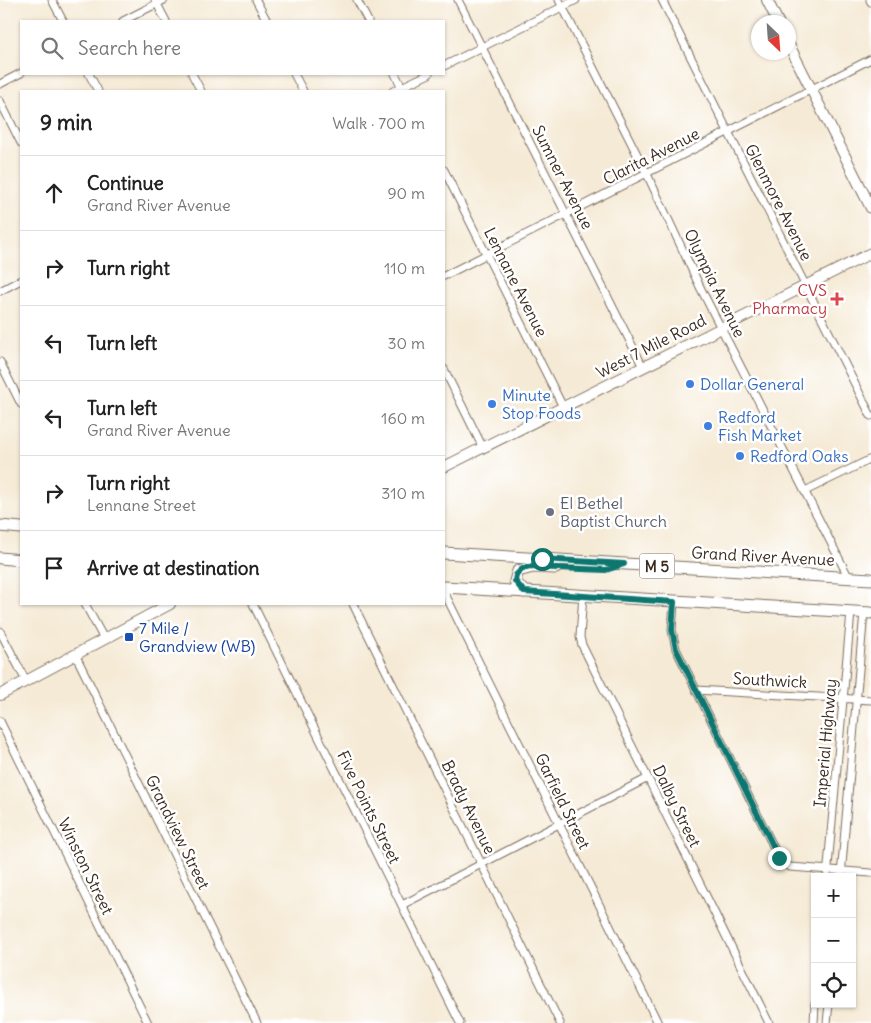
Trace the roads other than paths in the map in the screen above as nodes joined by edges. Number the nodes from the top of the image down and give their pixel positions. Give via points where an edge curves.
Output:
1 (52, 0) edge
2 (164, 0) edge
3 (256, 0) edge
4 (357, 0) edge
5 (458, 0) edge
6 (576, 0) edge
7 (662, 0) edge
8 (767, 0) edge
9 (156, 2) edge
10 (561, 3) edge
11 (774, 15) edge
12 (62, 20) edge
13 (125, 20) edge
14 (165, 20) edge
15 (266, 20) edge
16 (367, 20) edge
17 (482, 47) junction
18 (796, 59) edge
19 (871, 59) edge
20 (445, 66) edge
21 (20, 74) edge
22 (90, 75) edge
23 (193, 75) edge
24 (295, 75) edge
25 (396, 75) edge
26 (427, 75) edge
27 (0, 84) edge
28 (403, 89) edge
29 (97, 90) edge
30 (200, 90) edge
31 (302, 90) edge
32 (812, 90) junction
33 (0, 101) edge
34 (728, 132) junction
35 (20, 141) edge
36 (445, 172) edge
37 (647, 174) junction
38 (871, 208) edge
39 (566, 213) junction
40 (871, 253) edge
41 (487, 254) junction
42 (445, 275) edge
43 (20, 281) edge
44 (806, 285) junction
45 (0, 291) edge
46 (722, 328) junction
47 (0, 362) edge
48 (643, 367) junction
49 (445, 371) edge
50 (20, 402) edge
51 (563, 407) junction
52 (871, 416) edge
53 (483, 448) junction
54 (871, 459) edge
55 (445, 467) edge
56 (805, 491) junction
57 (0, 526) edge
58 (20, 528) edge
59 (445, 553) edge
60 (0, 558) edge
61 (20, 560) edge
62 (624, 564) junction
63 (849, 578) junction
64 (871, 579) edge
65 (445, 587) edge
66 (524, 592) junction
67 (445, 594) edge
68 (583, 596) junction
69 (674, 602) junction
70 (86, 605) edge
71 (168, 605) edge
72 (253, 605) edge
73 (353, 605) edge
74 (785, 608) junction
75 (869, 611) edge
76 (851, 612) junction
77 (0, 631) edge
78 (104, 639) junction
79 (75, 654) junction
80 (26, 681) junction
81 (696, 690) junction
82 (0, 695) edge
83 (843, 698) junction
84 (857, 699) junction
85 (871, 700) edge
86 (0, 721) edge
87 (648, 778) junction
88 (559, 823) junction
89 (481, 864) junction
90 (822, 873) edge
91 (827, 873) edge
92 (841, 873) edge
93 (871, 873) edge
94 (856, 874) edge
95 (402, 905) junction
96 (815, 1008) edge
97 (829, 1008) edge
98 (148, 1023) edge
99 (257, 1023) edge
100 (460, 1023) edge
101 (560, 1023) edge
102 (658, 1023) edge
103 (769, 1023) edge
104 (814, 1023) edge
105 (827, 1023) edge

1 - 12 street
2 - 9 street
3 - 15 street
4 - 16 street
5 - 17 street, Sumner Avenue
6 - 10 street
7 - 34 street, Glenmore Avenue
8 - 11 main road
9 - 13 street
9 - 14 street
10 - 17 street
10 - 37 street, Olympia Avenue
17 - 20 street
17 - 39 street, Sumner Avenue
18 - 32 main road
19 - 32 street, Clarita Avenue
21 - 27 street
22 - 29 street
23 - 30 street
24 - 31 street
25 - 28 street
26 - 28 street
32 - 34 street, Clarita Avenue
32 - 38 main road
33 - 35 street
34 - 37 street, Clarita Avenue
34 - 44 street, Glenmore Avenue
36 - 41 street, Lennane Avenue
37 - 39 street, Clarita Avenue
37 - 46 street, Olympia Avenue
39 - 41 street, Clarita Avenue
39 - 48 street, Sumner Avenue
40 - 44 main road, West 7 Mile Road
41 - 42 street, Clarita Avenue
41 - 51 street, Lennane Avenue
43 - 45 street
44 - 46 main road, West 7 Mile Road
44 - 52 street, Glenmore Avenue
46 - 48 main road, West 7 Mile Road
46 - 56 street, Olympia Avenue
47 - 50 street
48 - 51 main road, West 7 Mile Road
49 - 53 street
51 - 53 main road, West 7 Mile Road
53 - 55 main road, West 7 Mile Road
54 - 56 street
56 - 63 street, Olympia Avenue
57 - 58 main road
59 - 62 main road, Grand River Avenue / M 5
60 - 61 main road
62 - 63 main road, Grand River Avenue / M 5
62 - 66 main road via 606,570 523,568 515,581
63 - 64 main road, Grand River Avenue / M 5
65 - 66 main road, M 5
66 - 68 main road, M 5
67 - 88 street, Garfield Street
68 - 69 main road, M 5
68 - 87 street, Dalby Street via 582,645
69 - 74 main road, M 5
69 - 81 street via 673,639
70 - 78 street
71 - 78 main road
72 - 95 street, Five Points Street
73 - 89 street, Brady Avenue
74 - 75 main road via 807,603
74 - 76 main road, M 5
75 - 76 main road, M 5
75 - 84 street, Imperial Highway
76 - 83 street, Imperial Highway
77 - 80 street
78 - 79 main road
79 - 80 main road
79 - 99 street, Grandview Street
80 - 82 main road
81 - 83 street, Southwick
81 - 90 street via 780,860 790,867
83 - 84 street, Southwick
83 - 91 street, Imperial Highway
84 - 85 street, Southwick
84 - 92 street, Imperial Highway
86 - 98 street, Winston Street
87 - 88 street
87 - 103 street, Dalby Street
88 - 89 street
88 - 102 street, Garfield Street
89 - 95 street
89 - 101 street, Brady Avenue
93 - 94 street
95 - 100 street, Five Points Street
96 - 104 street
97 - 105 street

